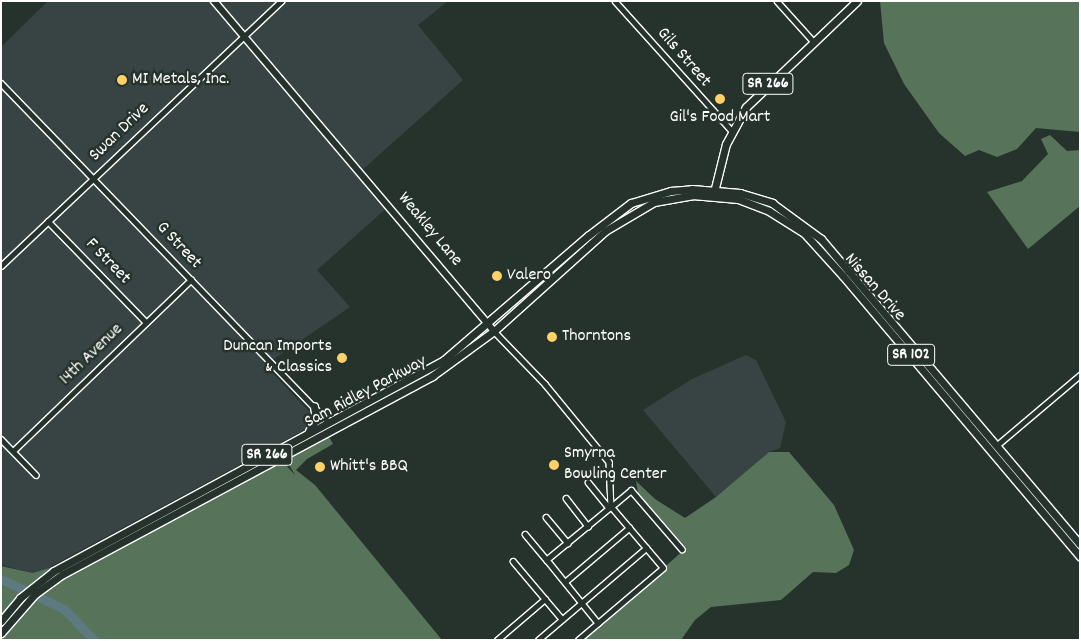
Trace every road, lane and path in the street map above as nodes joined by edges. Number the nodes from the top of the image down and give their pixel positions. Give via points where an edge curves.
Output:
1 (214, 1) edge
2 (281, 1) edge
3 (615, 1) edge
4 (777, 1) edge
5 (857, 1) edge
6 (243, 34) junction
7 (813, 41) junction
8 (1, 83) edge
9 (732, 131) junction
10 (94, 177) junction
11 (714, 192) junction
12 (48, 222) junction
13 (1, 266) edge
14 (191, 280) junction
15 (146, 322) junction
16 (489, 324) junction
17 (494, 331) junction
18 (1080, 375) edge
19 (314, 406) junction
20 (330, 426) junction
21 (305, 435) junction
22 (1, 439) edge
23 (994, 448) junction
24 (13, 451) junction
25 (36, 475) dead end
26 (588, 482) dead end
27 (566, 498) dead end
28 (610, 508) junction
29 (546, 517) dead end
30 (588, 526) junction
31 (629, 528) junction
32 (525, 534) dead end
33 (568, 543) junction
34 (1080, 544) edge
35 (646, 548) junction
36 (682, 549) dead end
37 (1080, 556) edge
38 (513, 560) dead end
39 (547, 560) junction
40 (565, 582) junction
41 (545, 599) junction
42 (581, 603) junction
43 (1, 620) edge
44 (562, 620) junction
45 (598, 623) junction
46 (1, 633) edge
47 (497, 640) edge
48 (538, 640) edge
49 (578, 640) edge

1 - 6 main road, Weakley Lane
2 - 6 street, Swan Drive
3 - 9 street, Gils Street
4 - 7 street
5 - 7 main road, SR 266
6 - 10 street, Swan Drive
6 - 16 main road, Weakley Lane
7 - 9 main road, SR 266 via 756,95
8 - 10 street, G Street
9 - 11 main road, SR 266
10 - 12 street, Swan Drive
10 - 14 street, G Street
11 - 16 main road, Sam Ridley Parkway / SR 266 via 671,191 631,203 589,235
11 - 17 main road, Sam Ridley Parkway / SR 266 via 674,197 634,212 605,231
11 - 23 main road, Nissan Drive / SR 102 via 772,203 820,239
12 - 13 street, Swan Drive
12 - 15 street, F Street
14 - 15 street, 14th Avenue
14 - 19 street, G Street
15 - 24 street, 14th Avenue
16 - 17 main road, Weakley Lane
16 - 20 main road, Sam Ridley Parkway / SR 266 via 441,362
17 - 20 main road, Sam Ridley Parkway / SR 266 via 432,376
17 - 28 street, Weakley Lane via 545,384 610,462
18 - 23 street
19 - 20 street, G Street
19 - 21 main road via 316,419
20 - 21 main road, Sam Ridley Parkway / SR 266
20 - 46 main road, Sam Ridley Parkway / SR 266 via 50,584 25,605
21 - 43 main road, Sam Ridley Parkway / SR 266 via 41,580
22 - 24 street
23 - 34 main road, Nissan Drive / SR 102
23 - 37 main road, Nissan Drive / SR 102
24 - 25 street
26 - 28 street
27 - 30 street
28 - 30 street
28 - 31 street
28 - 36 street via 631,490
29 - 33 street
30 - 33 street
31 - 35 street
31 - 40 street
32 - 39 street
33 - 39 street
35 - 42 street
35 - 45 street via 663,568
38 - 41 street
39 - 40 street
40 - 42 street
41 - 44 street
41 - 47 street
42 - 44 street
42 - 45 street
44 - 48 street
45 - 49 street

